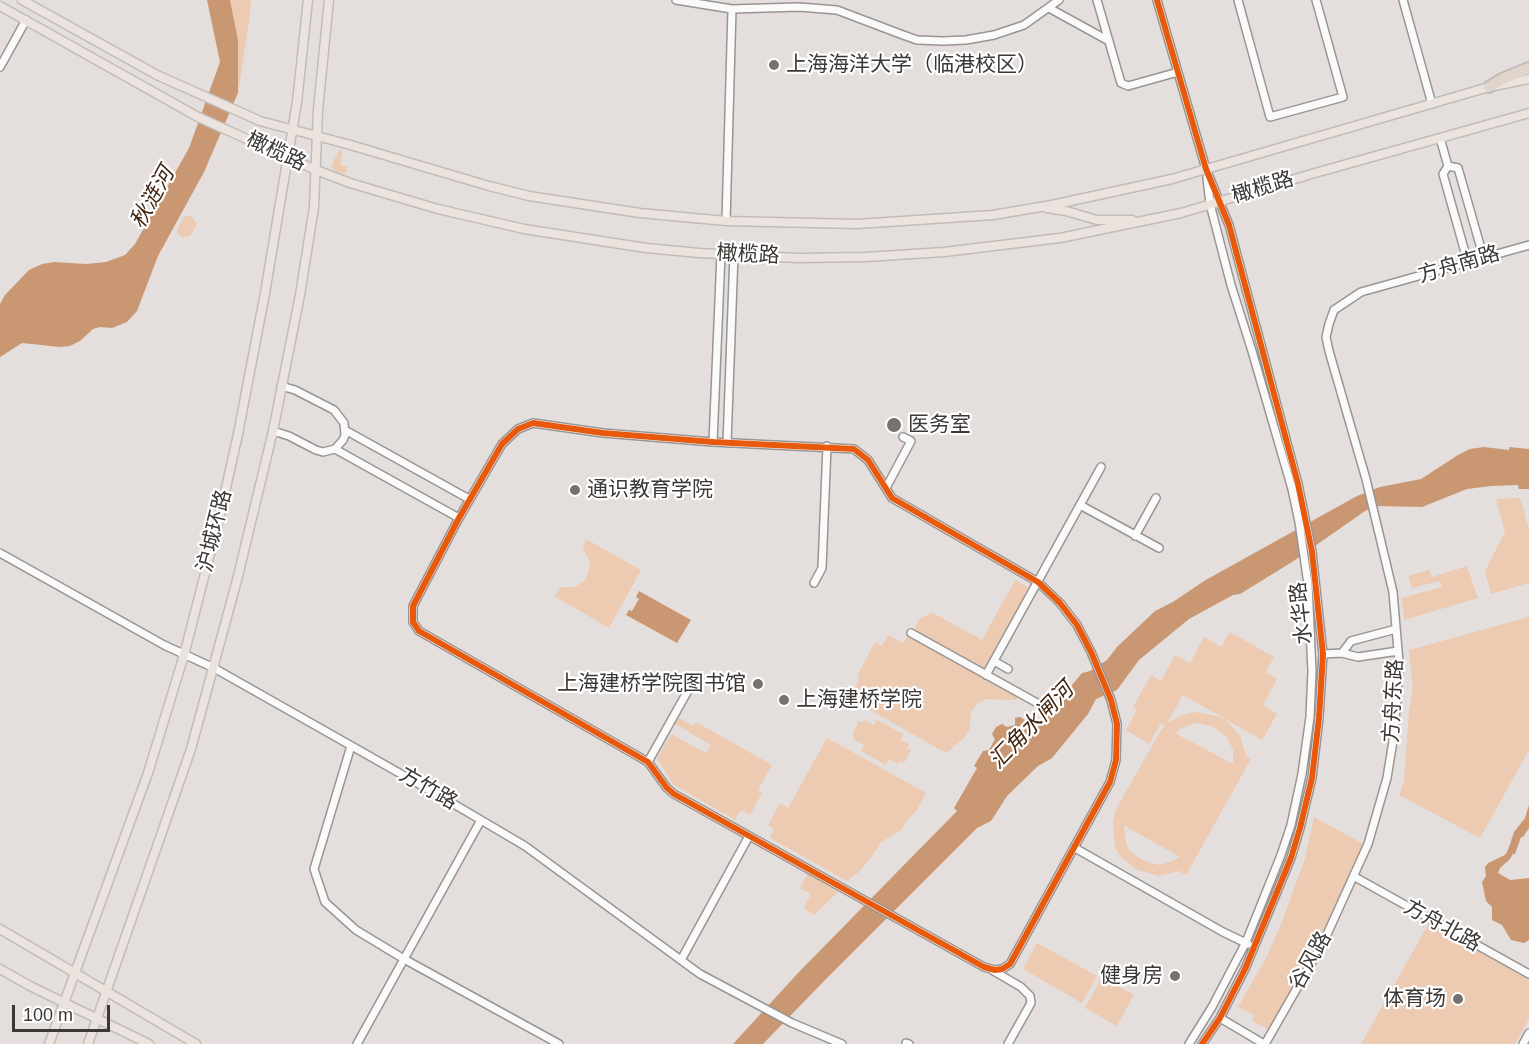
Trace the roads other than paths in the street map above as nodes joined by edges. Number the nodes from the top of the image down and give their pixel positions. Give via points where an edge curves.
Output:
1 (22, 0) edge
2 (308, 0) edge
3 (329, 0) edge
4 (676, 0) edge
5 (1059, 0) edge
6 (1097, 0) edge
7 (1157, 0) edge
8 (1238, 0) edge
9 (1316, 0) edge
10 (1403, 0) edge
11 (0, 6) edge
12 (1049, 8) junction
13 (732, 9) junction
14 (26, 20) junction
15 (1109, 41) junction
16 (0, 67) edge
17 (1529, 68) edge
18 (1178, 72) junction
19 (1529, 79) edge
20 (1489, 87) junction
21 (1432, 104) junction
22 (1529, 113) edge
23 (292, 130) junction
24 (317, 137) junction
25 (1440, 138) junction
26 (288, 157) junction
27 (1448, 166) junction
28 (1206, 169) junction
29 (316, 171) junction
30 (1220, 201) junction
31 (1210, 204) junction
32 (1038, 207) junction
33 (1150, 219) junction
34 (726, 221) junction
35 (1529, 245) edge
36 (721, 254) junction
37 (734, 254) junction
38 (1484, 259) junction
39 (1468, 263) junction
40 (281, 386) junction
41 (716, 392) junction
42 (729, 392) junction
43 (345, 430) junction
44 (273, 431) junction
45 (903, 437) dead end
46 (713, 442) junction
47 (727, 443) junction
48 (827, 446) junction
49 (335, 449) junction
50 (1101, 467) dead end
51 (1366, 479) joint
52 (886, 488) junction
53 (1156, 498) dead end
54 (470, 499) junction
55 (1080, 505) junction
56 (459, 518) junction
57 (1136, 536) junction
58 (1159, 548) dead end
59 (0, 553) edge
60 (1309, 555) junction
61 (1038, 582) junction
62 (814, 583) dead end
63 (1396, 629) junction
64 (911, 633) dead end
65 (1398, 651) junction
66 (1342, 653) junction
67 (1323, 654) junction
68 (184, 655) junction
69 (994, 661) junction
70 (214, 668) junction
71 (1008, 669) dead end
72 (986, 675) junction
73 (695, 678) dead end
74 (1040, 704) dead end
75 (351, 746) junction
76 (648, 762) junction
77 (481, 820) junction
78 (749, 836) junction
79 (1075, 848) junction
80 (1355, 877) junction
81 (0, 929) edge
82 (1246, 942) junction
83 (1254, 948) junction
84 (404, 959) junction
85 (681, 960) junction
86 (0, 969) edge
87 (992, 970) junction
88 (76, 972) junction
89 (1529, 974) edge
90 (108, 992) junction
91 (64, 1003) junction
92 (98, 1018) junction
93 (1220, 1018) junction
94 (1529, 1033) edge
95 (49, 1044) edge
96 (88, 1044) edge
97 (149, 1044) edge
98 (196, 1044) edge
99 (357, 1044) edge
100 (559, 1044) edge
101 (842, 1044) edge
102 (1008, 1044) edge
103 (1189, 1044) edge
104 (1202, 1044) edge
105 (1265, 1044) edge
106 (1523, 1044) edge

1 - 23 main road, 橄榄路 via 206,99
2 - 23 main road, 沪城环路
3 - 24 main road, 沪城环路
4 - 13 street
5 - 12 street
6 - 15 street
7 - 18 street
8 - 9 street via 1270,117 1343,97
10 - 21 street
11 - 14 main road, 橄榄路
12 - 13 street via 1024,25 994,35 943,41 910,38 837,10
12 - 15 street
13 - 34 street
14 - 16 street
14 - 26 main road, 橄榄路 via 198,117
15 - 18 street via 1124,85
17 - 20 highway
18 - 28 street
19 - 20 main road, 橄榄路
20 - 21 main road, 橄榄路
21 - 28 main road, 橄榄路
22 - 25 main road, 橄榄路
23 - 24 main road, 橄榄路
23 - 26 main road, 沪城环路
24 - 29 main road, 沪城环路
24 - 34 main road, 橄榄路 via 529,196
25 - 27 street
25 - 30 main road, 橄榄路
26 - 29 main road, 橄榄路
26 - 68 main road, 沪城环路 via 238,434
27 - 38 street via 1458,168
27 - 39 street via 1443,174
28 - 30 street, 水华路
28 - 31 street, 水华路
28 - 32 main road, 橄榄路
29 - 36 main road, 橄榄路 via 408,201 524,229 646,248
29 - 40 main road, 沪城环路 via 300,296
30 - 31 main road, 橄榄路
30 - 60 street, 水华路 via 1306,518
31 - 33 main road, 橄榄路
31 - 60 street, 水华路
32 - 33 main road via 1097,220
32 - 34 main road, 橄榄路 via 993,215 857,224
33 - 37 main road, 橄榄路 via 1060,238 944,252 798,258
35 - 38 street, 方舟南路
36 - 37 main road, 橄榄路
36 - 41 street
37 - 42 street
38 - 39 street, 方舟南路
39 - 51 street, 方舟南路 via 1361,292 1334,310 1326,337
40 - 43 street via 334,410 342,418
40 - 44 main road, 沪城环路
41 - 42 street
41 - 46 street
42 - 47 street
43 - 49 street
43 - 54 street
44 - 49 street via 316,450
44 - 70 main road, 沪城环路
45 - 52 street via 911,441
46 - 47 street
46 - 54 street via 533,423 518,429 502,444
47 - 48 street
48 - 52 street via 848,447 861,453
48 - 62 street via 822,568
49 - 56 street
50 - 55 street
51 - 63 street, 方舟东路 via 1393,592
52 - 61 street via 892,498
53 - 57 street
54 - 56 street
55 - 57 street
55 - 61 street
56 - 76 street via 413,606 415,627
57 - 58 street
59 - 68 street, 方竹路
60 - 67 street, 水华路
60 - 82 street, 水华路 via 1312,671 1302,774 1291,825
61 - 69 street
61 - 79 street via 1077,625 1111,700 1117,724 1114,771
63 - 65 street, 方舟东路
63 - 66 street via 1351,641
64 - 72 street
65 - 66 street via 1358,657
65 - 80 street, 方舟东路 via 1397,698 1387,778
66 - 67 street
67 - 83 street, 水华路 via 1319,718 1307,799 1291,858
68 - 70 street, 方竹路
68 - 88 main road, 沪城环路 via 148,773
69 - 71 street
69 - 72 street
70 - 75 street, 方竹路
70 - 90 main road, 沪城环路 via 170,814
72 - 74 street
73 - 76 street
75 - 77 street, 方竹路
75 - 84 street via 314,870 325,902 356,930
76 - 78 street via 670,791
77 - 84 street
77 - 85 street, 方竹路 via 525,846
78 - 85 street
78 - 87 street
79 - 82 street
79 - 87 street via 1010,964
80 - 89 street, 方舟北路
80 - 105 street, 谷风路
81 - 88 main road
82 - 83 street
82 - 103 street, 水华路
83 - 93 street, 水华路
84 - 99 street
84 - 100 street
85 - 101 street, 方竹路 via 761,1008
86 - 91 main road
87 - 102 street via 1030,996 1031,1003
88 - 90 main road
88 - 91 main road, 沪城环路
90 - 92 main road, 沪城环路
90 - 98 main road
91 - 92 main road
91 - 95 main road, 沪城环路
92 - 96 main road, 沪城环路
92 - 97 main road
93 - 104 street, 水华路
93 - 105 street
94 - 106 street

